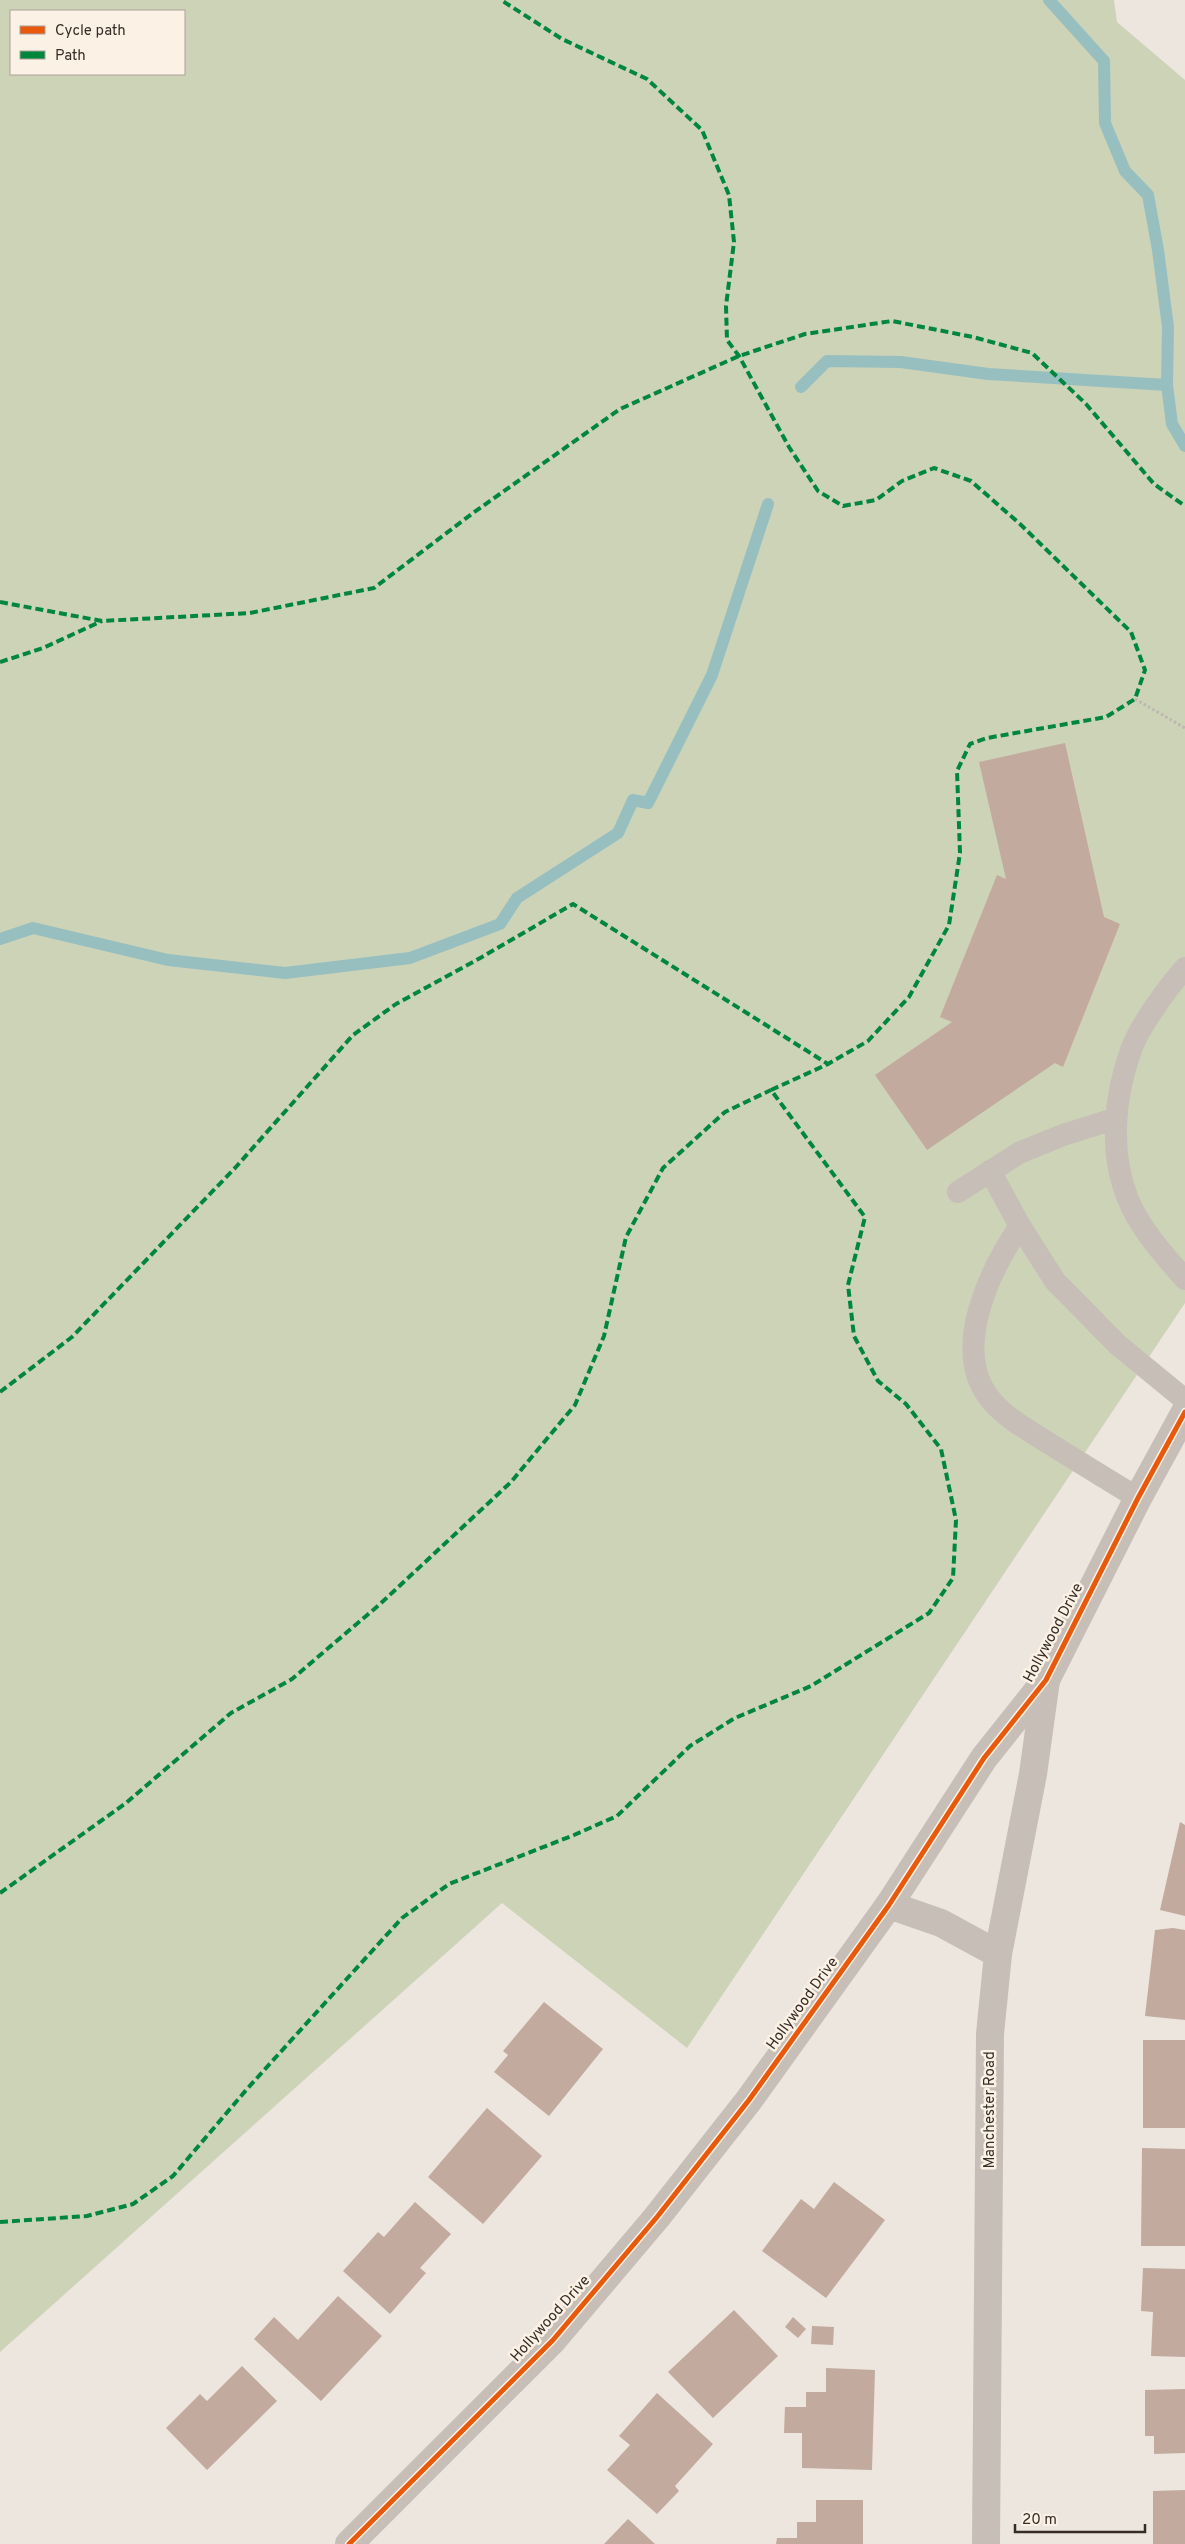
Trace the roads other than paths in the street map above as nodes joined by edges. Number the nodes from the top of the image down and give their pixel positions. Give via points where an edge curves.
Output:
1 (1185, 968) edge
2 (1114, 1119) junction
3 (990, 1171) junction
4 (958, 1192) dead end
5 (1020, 1226) junction
6 (1185, 1279) edge
7 (1185, 1400) edge
8 (1185, 1412) edge
9 (1138, 1498) junction
10 (1046, 1680) junction
11 (889, 1905) junction
12 (998, 1954) junction
13 (349, 2544) edge
14 (986, 2544) edge

1 - 2 lane via 1168,987 1131,1049
2 - 3 lane via 1019,1152
2 - 6 lane via 1119,1172 1128,1200 1156,1246
3 - 4 lane
3 - 5 lane
5 - 7 lane via 1055,1281 1118,1345
5 - 9 lane via 1000,1255 983,1297 972,1348 976,1374 988,1396 1012,1420
8 - 9 street, Hollywood Drive
9 - 10 street, Hollywood Drive
10 - 11 street, Hollywood Drive via 984,1758
10 - 12 street, Manchester Road via 1033,1774
11 - 12 street via 942,1923
11 - 13 street, Hollywood Drive via 749,2100 657,2218 553,2340
12 - 14 street, Manchester Road via 990,2034

